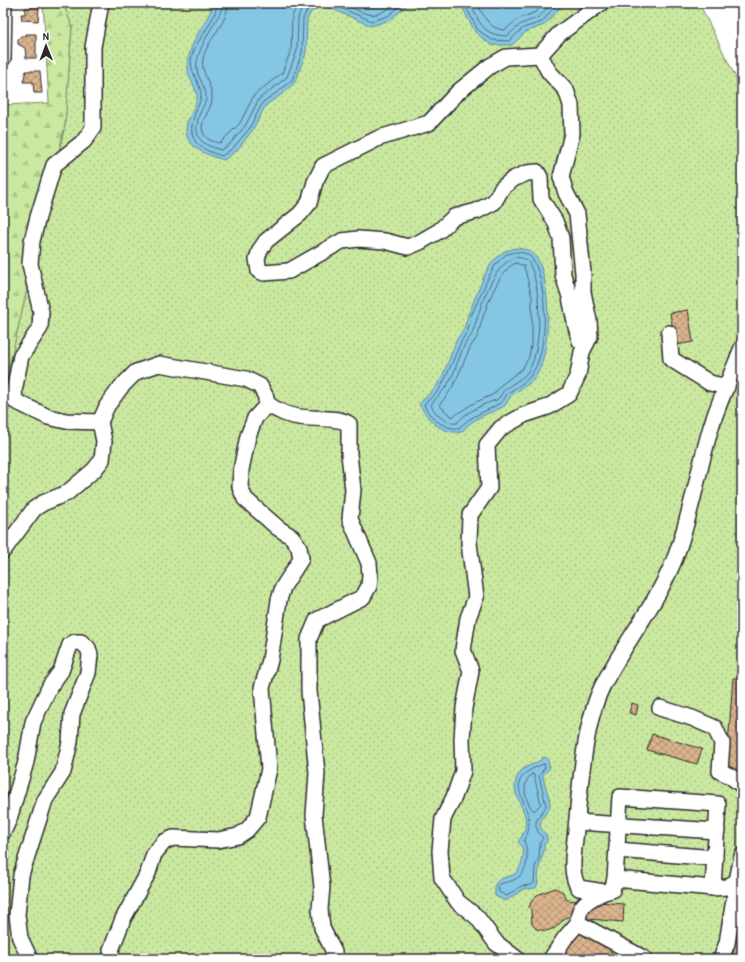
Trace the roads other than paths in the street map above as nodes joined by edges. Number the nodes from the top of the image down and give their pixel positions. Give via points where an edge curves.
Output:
1 (101, 3) edge
2 (601, 3) edge
3 (4, 5) edge
4 (540, 55) junction
5 (3, 58) edge
6 (668, 333) dead end
7 (586, 344) junction
8 (742, 348) edge
9 (727, 387) junction
10 (266, 404) junction
11 (100, 422) junction
12 (3, 551) edge
13 (660, 708) dead end
14 (742, 785) edge
15 (577, 815) junction
16 (618, 824) junction
17 (717, 831) junction
18 (3, 832) edge
19 (617, 850) junction
20 (742, 856) edge
21 (715, 858) junction
22 (615, 879) junction
23 (737, 880) junction
24 (713, 888) junction
25 (604, 892) junction
26 (578, 923) junction
27 (30, 959) edge
28 (112, 959) edge
29 (335, 959) edge
30 (517, 959) edge
31 (551, 959) edge
32 (645, 959) edge
33 (721, 959) edge

1 - 11 street via 93,47 93,128 84,141 54,165 38,217 30,264 41,312 40,328 21,356 14,391 15,400 48,417 66,421
2 - 4 street via 559,34
3 - 5 street
4 - 7 street via 549,72 566,90 571,105 572,134 561,177 566,194 577,214 583,292 589,321 590,336
4 - 7 street via 506,57 490,66 458,92 429,123 379,138 322,166 314,182 309,203 300,214 266,241 257,259 259,271 264,274 289,271 342,241 385,241 408,247 439,231 454,217 477,211 494,202 502,188 513,179 537,172 540,177 540,199 555,221 561,238 563,275 580,341
6 - 9 street via 671,359 710,383
7 - 30 street via 578,375 569,394 548,407 524,415 501,428 487,445 489,488 470,515 469,543 476,597 468,618 463,650 471,671 464,708 463,771 444,819 440,851 442,878 458,902 477,917 496,943
8 - 9 street
9 - 15 street via 712,426 674,559 616,662 593,711
10 - 11 street via 266,397 260,386 246,379 159,364 136,372 107,406
10 - 28 street via 255,418 248,436 240,487 245,499 292,537 299,547 300,559 278,600 270,660 262,688 269,769 258,817 238,836 218,840 173,838 164,842 154,854 148,873 123,919 112,950
10 - 29 street via 297,417 339,420 349,424 353,490 350,519 365,551 370,575 369,586 363,596 317,620 309,639 309,691 317,773 314,815 322,887 322,928
11 - 12 street via 104,441 102,460 67,493 34,509
13 - 14 street via 715,728 722,742 720,772
15 - 16 street
15 - 25 street via 574,857 576,884 582,890
16 - 17 street
16 - 17 street via 620,797 718,804
16 - 19 street
17 - 21 street
18 - 27 street via 26,762 33,722 50,686 61,670 70,645 81,642 88,648 90,655 88,673 72,714 70,742 63,772 45,800 21,875 17,915 20,938
19 - 21 street
19 - 22 street
20 - 23 street
21 - 24 street
22 - 24 street
22 - 25 street via 612,890
23 - 24 street via 726,887
23 - 33 street via 727,943
25 - 26 street via 588,900 578,912
26 - 31 street
26 - 32 street

